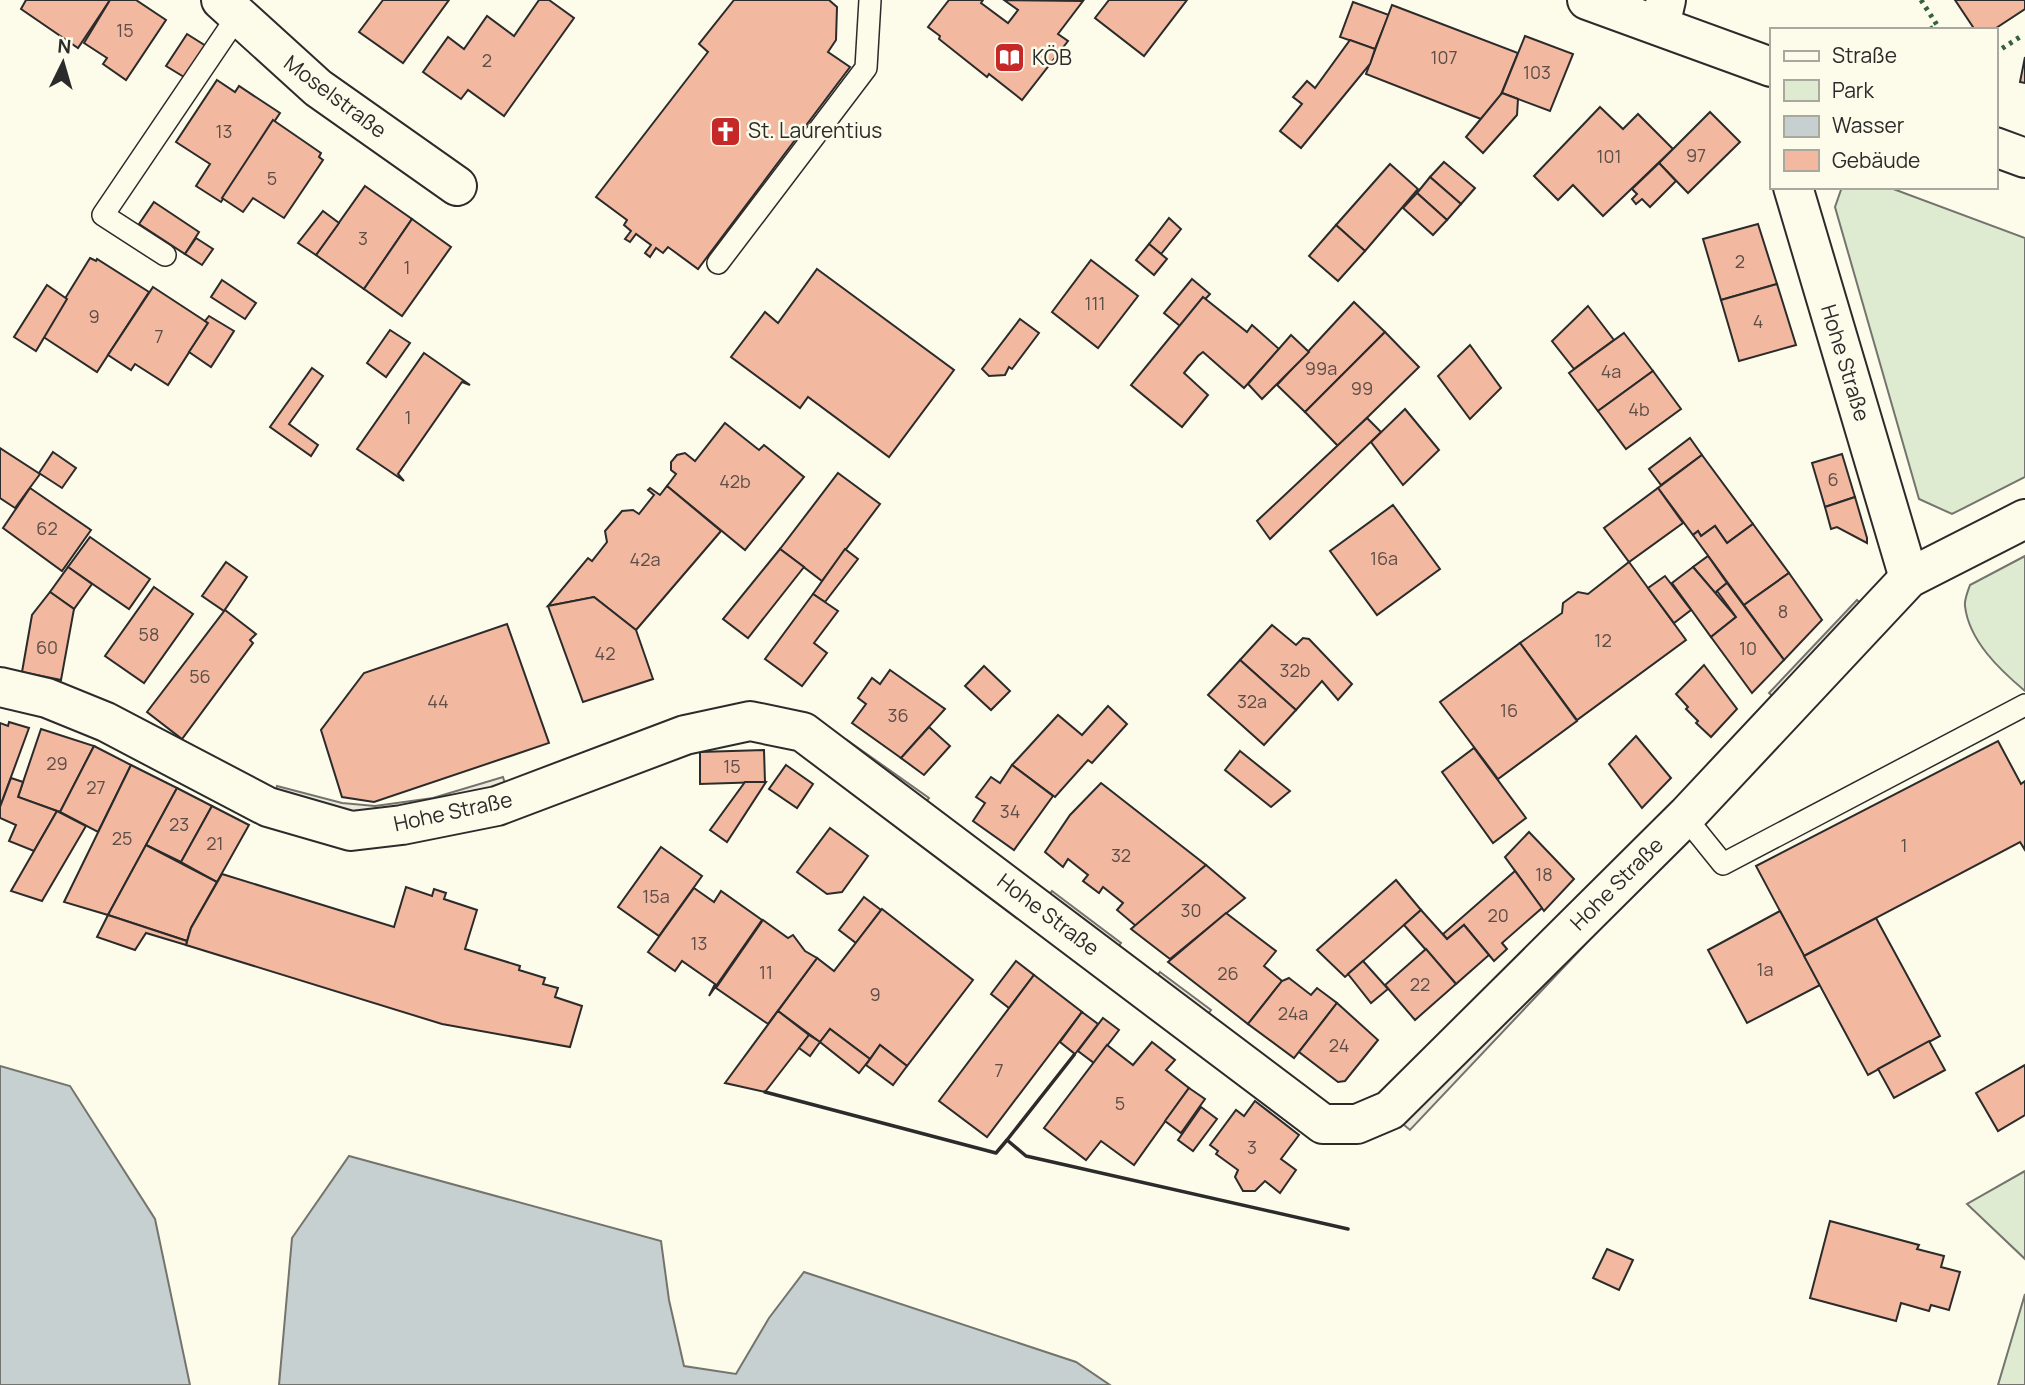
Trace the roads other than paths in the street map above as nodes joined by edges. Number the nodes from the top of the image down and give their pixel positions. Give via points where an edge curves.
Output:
1 (870, 0) edge
2 (1591, 1) edge
3 (229, 9) edge
4 (1663, 13) edge
5 (1770, 67) edge
6 (1997, 148) edge
7 (2025, 158) edge
8 (457, 186) dead end
9 (1794, 189) edge
10 (164, 255) dead end
11 (718, 263) dead end
12 (2025, 519) edge
13 (1909, 578) junction
14 (0, 687) edge
15 (2025, 705) edge
16 (1685, 817) junction

1 - 11 lane via 866,68
2 - 4 street
3 - 8 street, Moselstraße via 318,88
3 - 10 lane via 103,215
4 - 5 street
6 - 7 street
9 - 13 street, Hohe Straße
12 - 13 street, Hohe Straße
13 - 16 street, Hohe Straße
14 - 16 street, Hohe Straße via 47,698 106,722 268,807 351,831 497,806 685,735 750,720 803,732 1323,1124 1357,1124 1390,1110
15 - 16 lane via 1723,864

